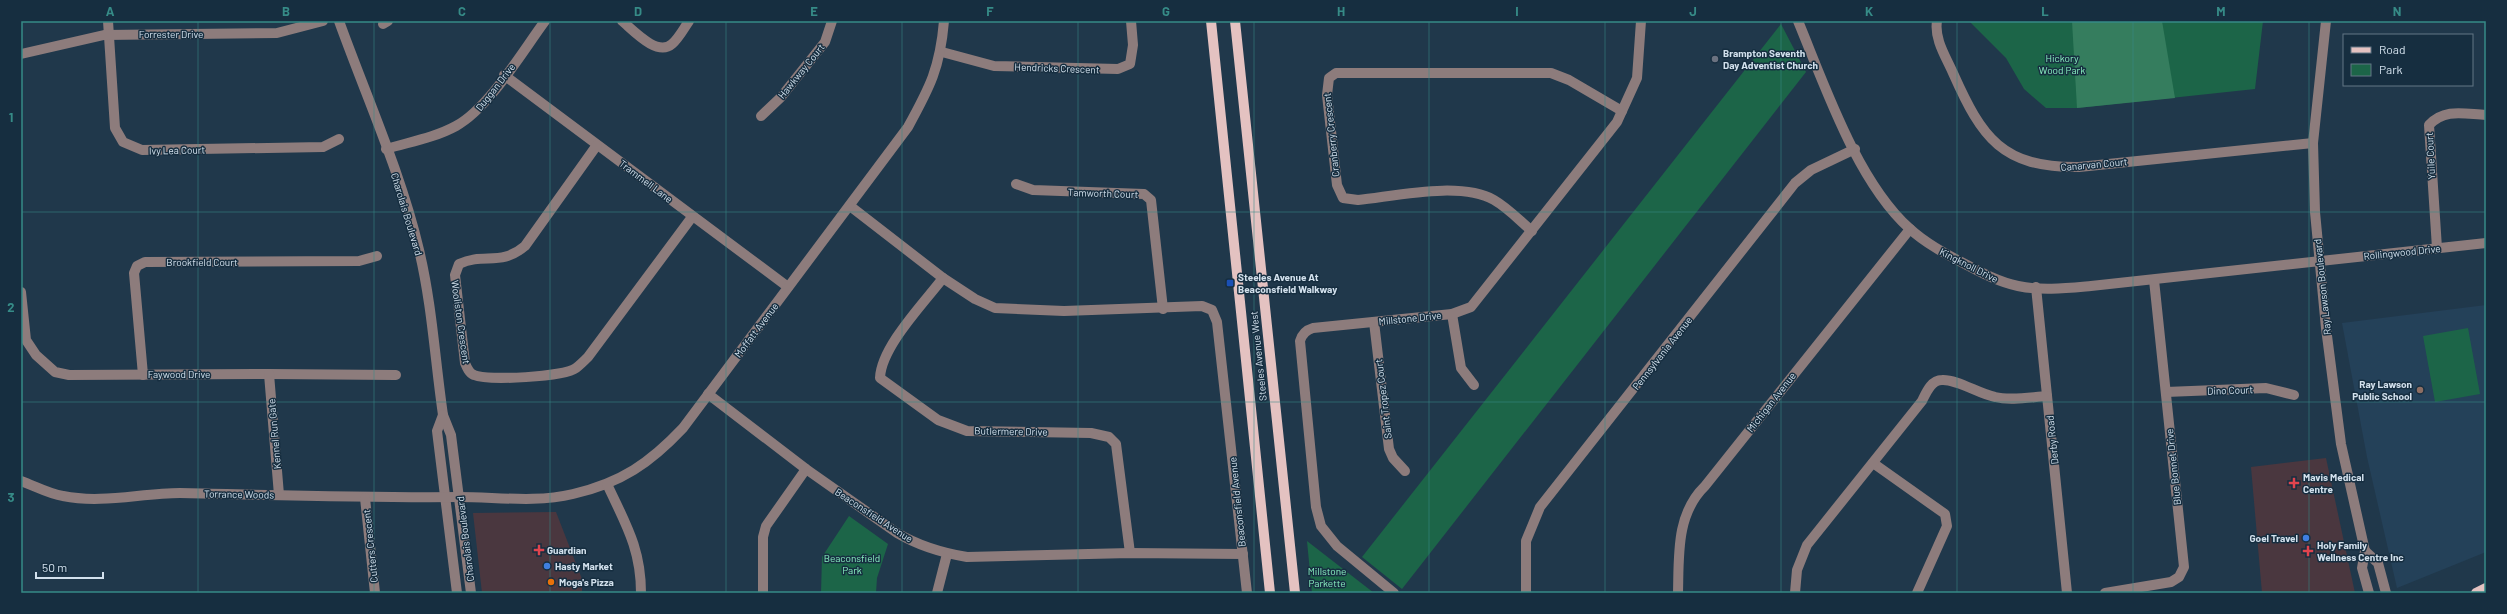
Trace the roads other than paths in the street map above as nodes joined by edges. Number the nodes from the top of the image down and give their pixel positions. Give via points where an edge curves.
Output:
1 (108, 21) edge
2 (323, 21) edge
3 (339, 21) edge
4 (545, 21) edge
5 (622, 21) edge
6 (689, 21) edge
7 (832, 21) edge
8 (944, 21) edge
9 (1131, 21) edge
10 (1211, 21) edge
11 (1235, 21) edge
12 (1641, 21) edge
13 (1798, 21) edge
14 (1937, 21) edge
15 (2326, 21) edge
16 (110, 35) junction
17 (942, 52) junction
18 (21, 54) edge
19 (504, 75) junction
20 (1622, 111) junction
21 (2486, 115) edge
22 (761, 116) dead end
23 (340, 139) dead end
24 (2313, 143) junction
25 (598, 145) junction
26 (386, 149) junction
27 (1854, 149) junction
28 (1016, 184) dead end
29 (850, 206) junction
30 (692, 217) junction
31 (1910, 229) junction
32 (1532, 231) junction
33 (2486, 243) edge
34 (2437, 248) junction
35 (377, 256) dead end
36 (2318, 261) junction
37 (943, 278) junction
38 (2154, 280) junction
39 (788, 287) junction
40 (2036, 288) junction
41 (21, 292) edge
42 (1163, 309) junction
43 (1452, 314) junction
44 (1374, 322) junction
45 (144, 374) junction
46 (269, 374) junction
47 (396, 375) dead end
48 (1474, 385) dead end
49 (2166, 392) junction
50 (708, 394) junction
51 (2294, 395) dead end
52 (2047, 396) junction
53 (443, 415) junction
54 (1873, 463) junction
55 (806, 469) junction
56 (1405, 471) dead end
57 (21, 481) edge
58 (607, 484) junction
59 (279, 495) junction
60 (444, 497) junction
61 (460, 497) junction
62 (365, 498) junction
63 (2365, 551) junction
64 (1130, 553) junction
65 (947, 554) junction
66 (1243, 554) junction
67 (2486, 588) edge
68 (375, 593) edge
69 (457, 593) edge
70 (471, 593) edge
71 (641, 593) edge
72 (762, 593) edge
73 (937, 593) edge
74 (1247, 593) edge
75 (1270, 593) edge
76 (1295, 593) edge
77 (1394, 593) edge
78 (1526, 593) edge
79 (1678, 593) edge
80 (1795, 593) edge
81 (1917, 593) edge
82 (2067, 593) edge
83 (2105, 593) edge
84 (2370, 593) edge
85 (2386, 593) edge
86 (2476, 593) edge

1 - 16 street, Ivy Lea Court
2 - 16 street, Forrester Drive via 276,33
3 - 26 street, Charolais Boulevard
4 - 19 street, Duggan Drive
5 - 6 street via 654,46 664,48 672,44
7 - 22 street, Hawkway Court via 825,42 781,97
8 - 17 street, Moffatt Avenue
9 - 17 street, Hendricks Crescent via 1133,45 1130,64 1118,69 994,66
10 - 75 main road, Steeles Avenue West
11 - 76 main road, Steeles Avenue West
12 - 20 street, Millstone Drive via 1637,78
13 - 27 street, Kingknoll Drive via 1837,116
14 - 24 street, Canarvan Court via 1938,40 1970,112 1988,136 2004,150 2027,162 2051,167 2078,167
15 - 24 street, Ray Lawson Boulevard
16 - 18 street, Forrester Drive
16 - 23 street, Ivy Lea Court via 115,128 123,142 142,150 323,147
17 - 29 street, Moffatt Avenue via 933,82 908,127
19 - 25 street, Trammell Lane
19 - 26 street, Duggan Drive via 475,113 456,126 432,136
20 - 32 street, Millstone Drive via 1604,140
20 - 32 street, Cranberry Crescent via 1569,80 1551,73 1336,73 1329,78 1326,95 1337,185 1343,198 1358,200 1454,190 1475,192 1500,204
21 - 34 street, Yuile Court via 2449,113 2437,116 2429,125
24 - 36 street, Ray Lawson Boulevard
25 - 30 street, Trammell Lane
25 - 30 street, Wooliston Crescent via 525,246 514,255 499,259 470,259 460,264 455,275 465,363 475,376 558,375 576,369 588,357
26 - 53 street, Charolais Boulevard via 419,249
27 - 31 street, Kingknoll Drive via 1884,201
27 - 78 street, Pennsylvania Avenue via 1811,170 1795,182 1540,507 1526,541
28 - 42 street, Tamworth Court via 1033,190 1144,194 1151,200
29 - 37 street, Beaconsfield Avenue
29 - 39 street, Moffatt Avenue
30 - 39 street, Trammell Lane
31 - 40 street, Kingknoll Drive via 1929,244 1985,274 2020,286
31 - 79 street, Michigan Avenue via 1695,496 1685,515 1682,529
32 - 43 street, Millstone Drive via 1471,307
33 - 34 street, Rollingwood Drive
34 - 36 street, Rollingwood Drive
35 - 45 street, Brookfield Court via 359,261 145,262 138,266 134,273
36 - 38 street, Kingknoll Drive
36 - 63 street, Ray Lawson Boulevard via 2341,444
37 - 42 street, Beaconsfield Avenue via 975,299 995,308 1064,311
37 - 64 street, Butlermere Drive via 894,342 880,366 880,378 938,420 967,431 1091,433 1109,437 1116,444
38 - 40 street, Kingknoll Drive
38 - 49 street, Blue Bonnet Drive
39 - 50 street, Moffatt Avenue
40 - 52 street, Derby Road
41 - 45 street, Faywood Drive via 26,340 36,355 55,372 69,375
42 - 66 street, Beaconsfield Avenue via 1202,306 1215,314
43 - 44 street, Millstone Drive
43 - 48 street via 1461,368
44 - 56 street, Saint Tropez Court via 1386,436 1393,458
44 - 77 street, Millstone Drive via 1309,329 1300,341 1316,507 1321,526 1337,546
45 - 46 street, Faywood Drive
46 - 47 street, Faywood Drive
46 - 59 street, Kennel Run Gate
49 - 51 street, Dino Court via 2266,388
49 - 83 street, Blue Bonnet Drive via 2184,567 2179,577 2172,582
50 - 55 street, Beaconsfield Avenue
50 - 58 street, Moffatt Avenue via 683,428 658,455
52 - 54 street via 1996,398 1941,380 1933,383
52 - 82 street, Derby Road
53 - 60 street, Charolais Boulevard via 437,431
53 - 61 street, Charolais Boulevard via 451,434
54 - 80 street via 1806,545 1797,570
54 - 81 street via 1945,514 1947,526
55 - 65 street, Beaconsfield Avenue via 910,541
55 - 72 street via 766,526 763,537
57 - 59 street, Torrance Woods via 62,496 93,499 167,493
58 - 61 street, Moffatt Avenue via 542,499
58 - 71 street via 635,544 641,569
59 - 62 street, Torrance Woods
60 - 61 street, Torrance Woods
60 - 62 street, Torrance Woods
60 - 69 street, Charolais Boulevard
61 - 70 street, Charolais Boulevard
62 - 68 street, Cutters Crescent
63 - 84 street, Ray Lawson Boulevard via 2362,568
63 - 85 street via 2378,563
64 - 65 street, Beaconsfield Avenue via 967,557
64 - 66 street, Beaconsfield Avenue
65 - 73 street
66 - 74 street
67 - 86 main road

